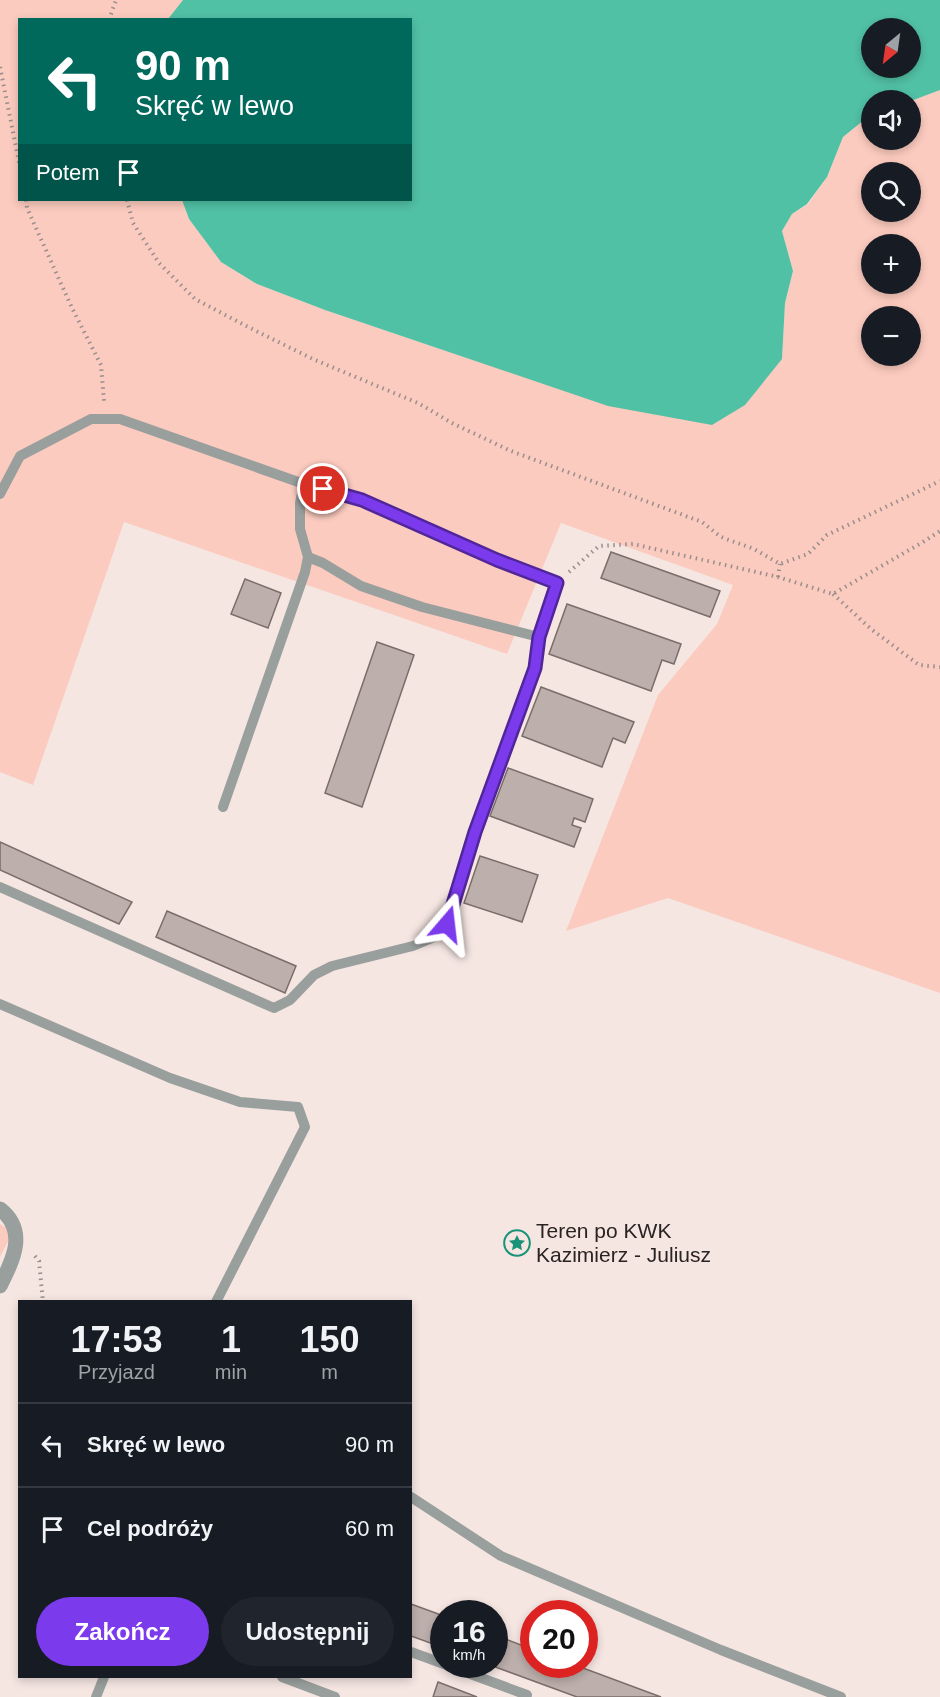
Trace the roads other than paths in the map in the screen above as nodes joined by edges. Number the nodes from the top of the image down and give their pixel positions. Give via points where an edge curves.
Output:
1 (304, 484) junction
2 (0, 494) edge
3 (308, 557) junction
4 (539, 637) junction
5 (224, 807) dead end
6 (0, 887) edge
7 (0, 1004) edge
8 (0, 1209) edge
9 (0, 1286) edge
10 (217, 1300) edge
11 (412, 1498) edge
12 (412, 1652) edge
13 (430, 1659) edge
14 (104, 1678) edge
15 (285, 1678) edge
16 (480, 1678) edge
17 (529, 1696) edge
18 (96, 1697) edge
19 (335, 1697) edge
20 (841, 1697) edge

1 - 2 lane via 120,419 91,419 20,456
1 - 3 lane via 300,529
1 - 4 lane via 362,500 557,583
3 - 4 lane via 361,586 422,607
3 - 5 lane
4 - 6 lane via 535,668 475,832 447,924 434,937 332,966 314,975 290,1000 274,1008
7 - 10 lane via 180,1081 240,1102 298,1107 305,1127
8 - 9 street via 15,1228 16,1248
11 - 20 lane via 501,1556
12 - 13 lane
14 - 18 lane
15 - 19 lane
16 - 17 lane

